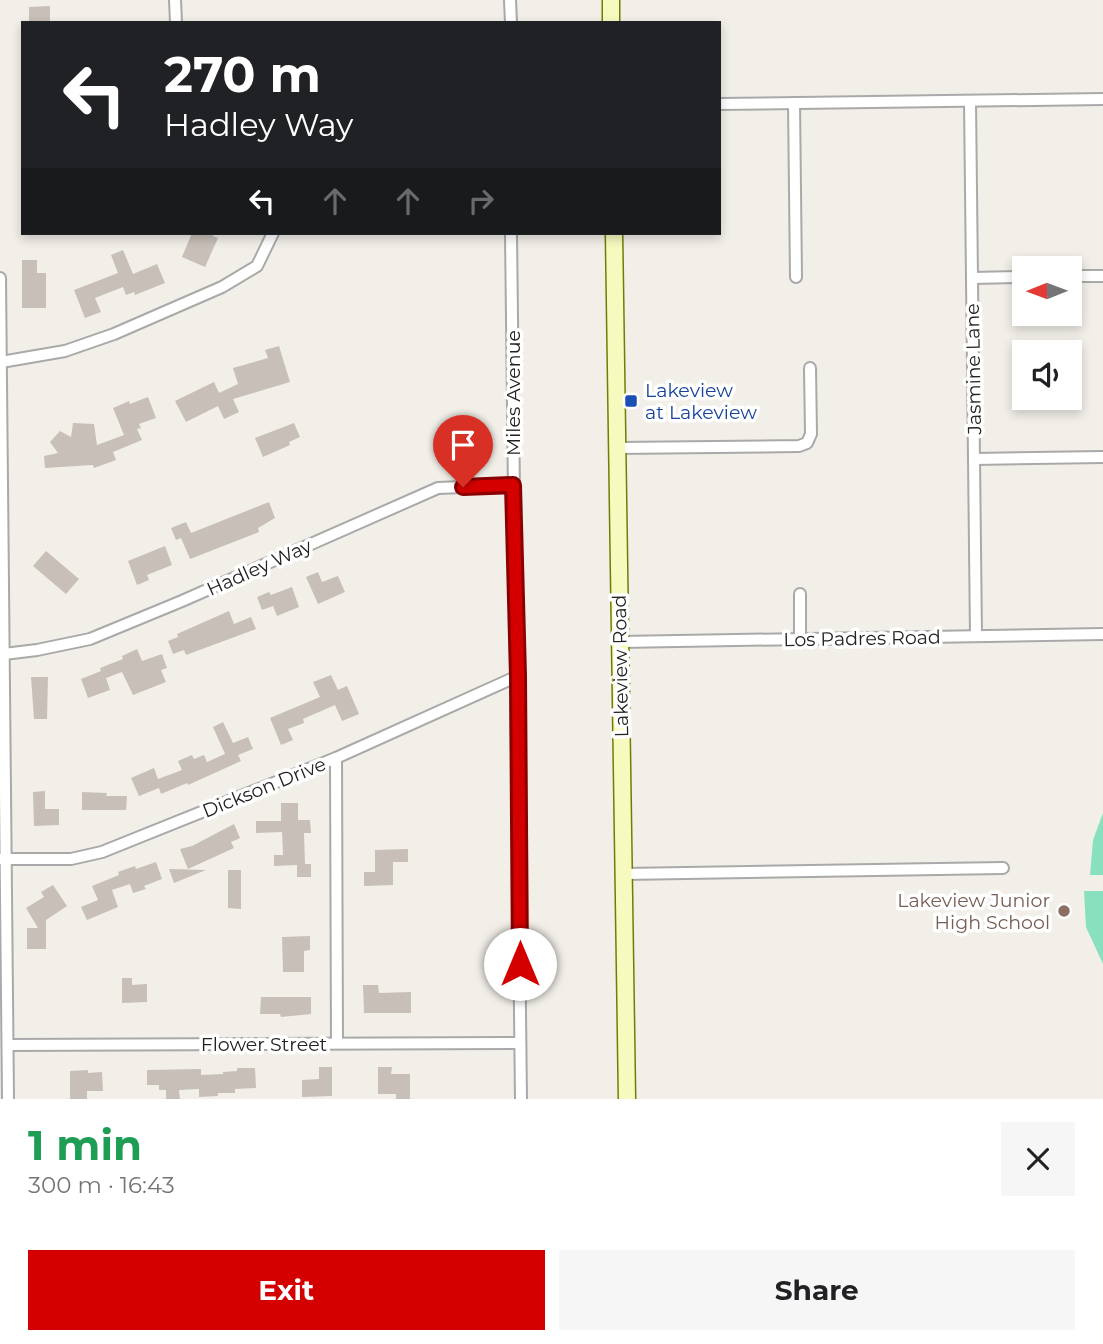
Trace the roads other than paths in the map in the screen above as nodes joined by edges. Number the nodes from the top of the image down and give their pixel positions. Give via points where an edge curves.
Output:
1 (175, 0) edge
2 (510, 0) edge
3 (611, 0) edge
4 (176, 21) edge
5 (511, 21) edge
6 (611, 21) edge
7 (1103, 99) edge
8 (970, 101) junction
9 (794, 103) junction
10 (721, 104) edge
11 (272, 235) edge
12 (511, 235) edge
13 (614, 235) edge
14 (1082, 276) edge
15 (1103, 276) edge
16 (796, 277) dead end
17 (1012, 277) edge
18 (0, 278) edge
19 (972, 278) junction
20 (1, 362) edge
21 (810, 368) dead end
22 (617, 448) junction
23 (1103, 457) edge
24 (974, 459) junction
25 (513, 485) junction
26 (800, 594) dead end
27 (1103, 634) edge
28 (976, 636) junction
29 (800, 639) junction
30 (620, 642) junction
31 (4, 654) junction
32 (518, 676) junction
33 (336, 758) junction
34 (3, 859) edge
35 (1003, 868) dead end
36 (624, 874) junction
37 (337, 1043) junction
38 (520, 1043) junction
39 (8, 1045) junction
40 (8, 1099) edge
41 (521, 1099) edge
42 (627, 1099) edge

1 - 4 street
2 - 5 street
3 - 6 main road
7 - 8 street
8 - 9 street
8 - 19 street, Jasmine Lane
9 - 10 street
9 - 16 street
11 - 20 street via 257,266 222,287 65,351
12 - 25 street, Miles Avenue
13 - 22 main road, Lakeview Road
14 - 15 street
17 - 19 street
18 - 20 street
19 - 24 street, Jasmine Lane
20 - 31 street
21 - 22 street via 811,434 807,443
22 - 30 main road, Lakeview Road
23 - 24 street
24 - 28 street, Jasmine Lane
25 - 31 street, Hadley Way via 438,488 90,639
25 - 32 street, Miles Avenue
26 - 29 street
27 - 28 street, Los Padres Road
28 - 29 street, Los Padres Road
29 - 30 street, Los Padres Road
30 - 36 main road, Lakeview Road
31 - 34 street
32 - 33 street, Dickson Drive
32 - 38 street, Miles Avenue
33 - 34 street, Dickson Drive via 102,852 71,859
33 - 37 street
34 - 39 street
35 - 36 street
36 - 42 main road, Lakeview Road
37 - 38 street, Flower Street
37 - 39 street, Flower Street
38 - 41 street, Miles Avenue
39 - 40 street

